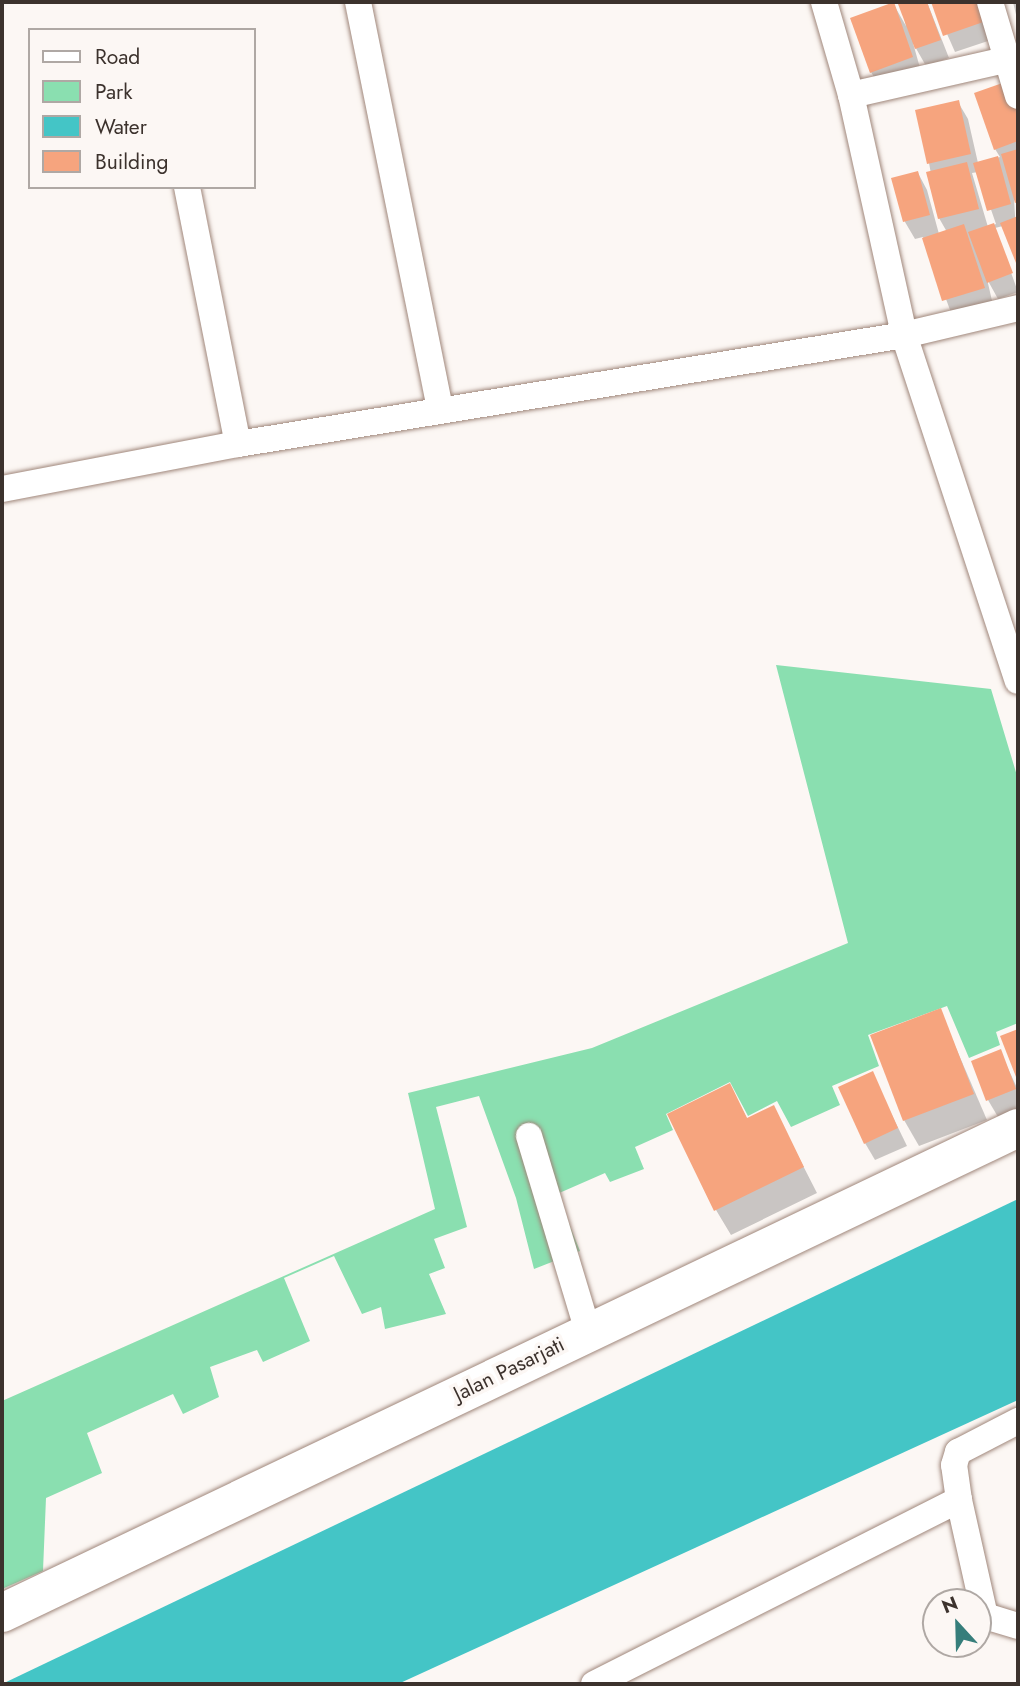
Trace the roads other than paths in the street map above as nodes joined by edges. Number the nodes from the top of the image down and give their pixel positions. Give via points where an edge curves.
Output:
1 (358, 2) edge
2 (824, 2) edge
3 (990, 2) edge
4 (1012, 59) edge
5 (851, 95) junction
6 (1018, 96) edge
7 (187, 189) edge
8 (1018, 308) edge
9 (904, 335) junction
10 (440, 410) junction
11 (238, 444) junction
12 (2, 489) edge
13 (1018, 681) edge
14 (1018, 1128) edge
15 (529, 1136) dead end
16 (588, 1332) junction
17 (1018, 1421) edge
18 (959, 1500) junction
19 (2, 1613) edge
20 (1018, 1626) edge
21 (594, 1684) edge

1 - 10 street
2 - 5 street
3 - 4 street
4 - 5 street
4 - 6 street
5 - 9 street
7 - 11 street
8 - 9 street
9 - 10 street
9 - 13 street
10 - 11 street
11 - 12 street
14 - 16 main road, Jalan Pasarjati
15 - 16 street
16 - 19 main road, Jalan Pasarjati
17 - 18 street via 958,1452 954,1465
18 - 20 street via 985,1616
18 - 21 street

